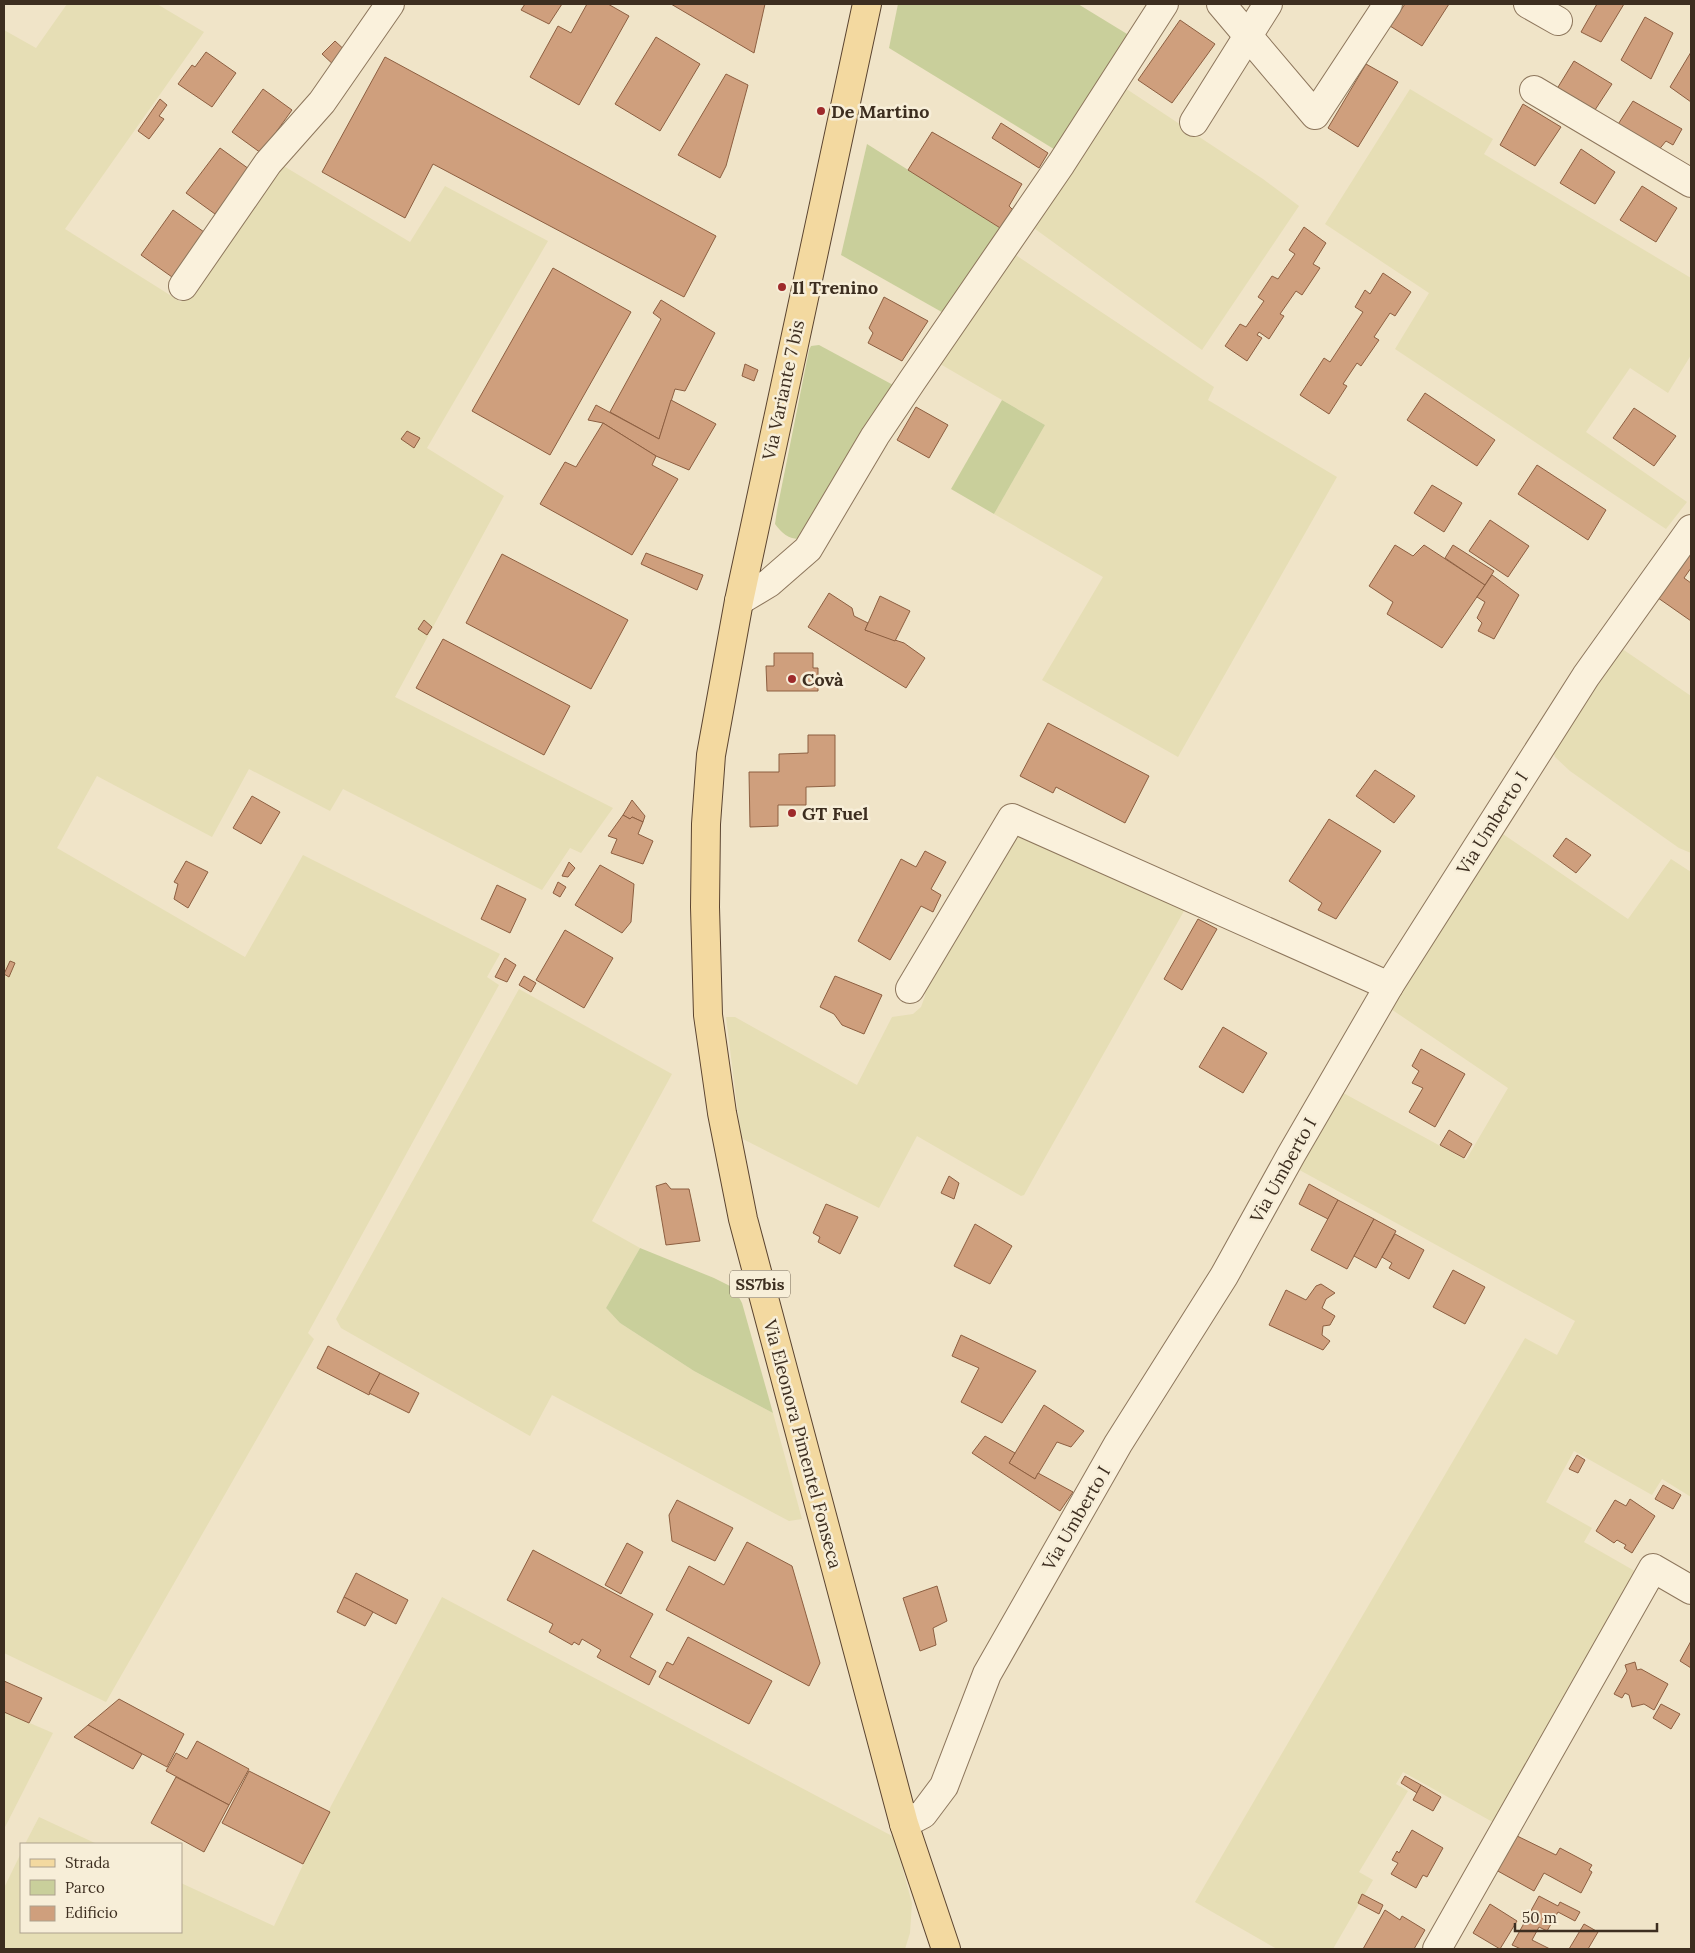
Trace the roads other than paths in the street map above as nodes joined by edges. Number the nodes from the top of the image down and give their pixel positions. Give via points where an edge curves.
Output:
1 (390, 4) edge
2 (866, 4) edge
3 (1164, 4) edge
4 (1222, 4) edge
5 (1268, 4) edge
6 (1388, 4) edge
7 (1528, 4) edge
8 (1558, 22) dead end
9 (1248, 36) junction
10 (1534, 90) dead end
11 (1194, 122) dead end
12 (1691, 183) edge
13 (183, 286) dead end
14 (1691, 528) edge
15 (739, 601) junction
16 (1389, 986) junction
17 (910, 989) dead end
18 (1691, 1590) edge
19 (904, 1824) junction
20 (946, 1949) edge
21 (1437, 1949) edge

1 - 13 street via 322,102 268,163
2 - 15 main road, Via Variante 7 bis / SS7bis
3 - 15 street via 1062,164 875,436 808,549 769,583
4 - 9 street
5 - 9 street
6 - 9 street via 1315,115
7 - 8 street
9 - 11 street
10 - 12 street
14 - 16 street, Via Umberto I via 1586,676
15 - 19 main road, Via Eleonora Pimentel Fonseca / SS7bis via 711,755 705,907 708,1015 722,1113 743,1219
16 - 17 street via 1012,818
16 - 19 street, Via Umberto I via 1224,1276 1118,1444 987,1674 944,1786 923,1814
18 - 21 street via 1653,1568
19 - 20 main road, Via Eleonora Pimentel Fonseca / SS7bis

